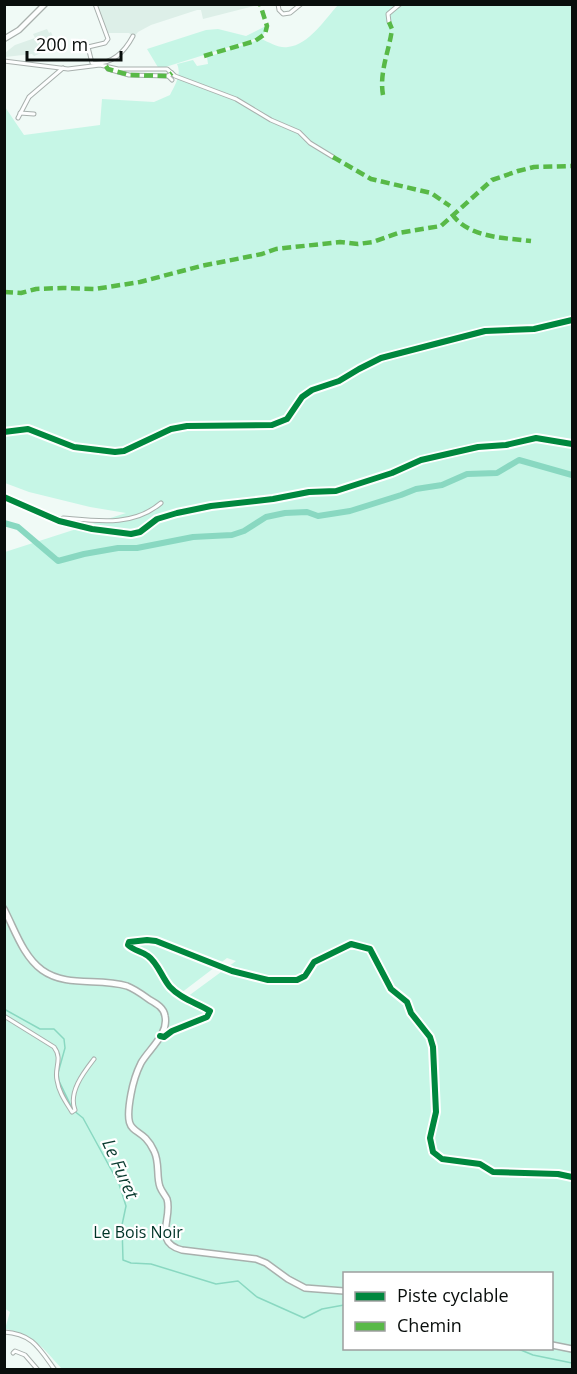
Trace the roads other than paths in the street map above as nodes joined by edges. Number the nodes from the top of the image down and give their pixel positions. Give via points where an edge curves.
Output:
1 (45, 4) edge
2 (95, 4) edge
3 (278, 4) edge
4 (301, 4) edge
5 (400, 4) edge
6 (388, 22) dead end
7 (133, 36) dead end
8 (4, 39) edge
9 (4, 61) edge
10 (100, 65) junction
11 (63, 68) junction
12 (170, 74) junction
13 (172, 80) dead end
14 (20, 113) junction
15 (34, 114) dead end
16 (18, 118) dead end
17 (333, 157) dead end
18 (571, 321) edge
19 (4, 432) edge
20 (573, 444) edge
21 (4, 497) edge
22 (161, 503) dead end
23 (59, 521) junction
24 (4, 909) edge
25 (4, 1016) edge
26 (160, 1036) junction
27 (94, 1059) dead end
28 (573, 1177) edge
29 (343, 1291) edge
30 (4, 1332) edge
31 (553, 1344) edge
32 (573, 1349) edge
33 (13, 1353) dead end
34 (38, 1370) edge
35 (54, 1370) edge

1 - 8 street
2 - 10 street via 108,39 88,47 92,63
3 - 4 street via 283,14
5 - 6 street via 388,14
7 - 10 street via 113,60
9 - 11 street
10 - 11 street
10 - 12 street via 167,69
11 - 14 street via 29,97
12 - 13 street
12 - 17 street via 236,99 299,132
14 - 15 street
14 - 16 street
18 - 19 street via 534,329 485,331 381,358 339,381 312,390 302,397 287,419 272,425 187,426 115,452 74,447 28,429
20 - 23 street via 536,438 478,447 421,460 336,490 177,513 131,534
21 - 23 street
22 - 23 street via 127,519
24 - 26 main road via 27,955 40,969 61,979 134,989 161,1008 166,1019
25 - 27 street via 56,1049 57,1082 73,1111 74,1094
26 - 28 street via 207,1017 210,1011 176,992 148,955 130,948 129,942 156,941 232,971 268,980 297,980 305,976 314,962 351,944 370,949 391,989 407,1002 430,1037 436,1113 430,1138 433,1152 450,1162 480,1164 493,1172
26 - 29 main road via 138,1070 128,1120 156,1155 160,1188 168,1204 168,1242 182,1250 263,1262 305,1288
30 - 35 street via 34,1341
31 - 32 main road
33 - 34 street via 19,1352

